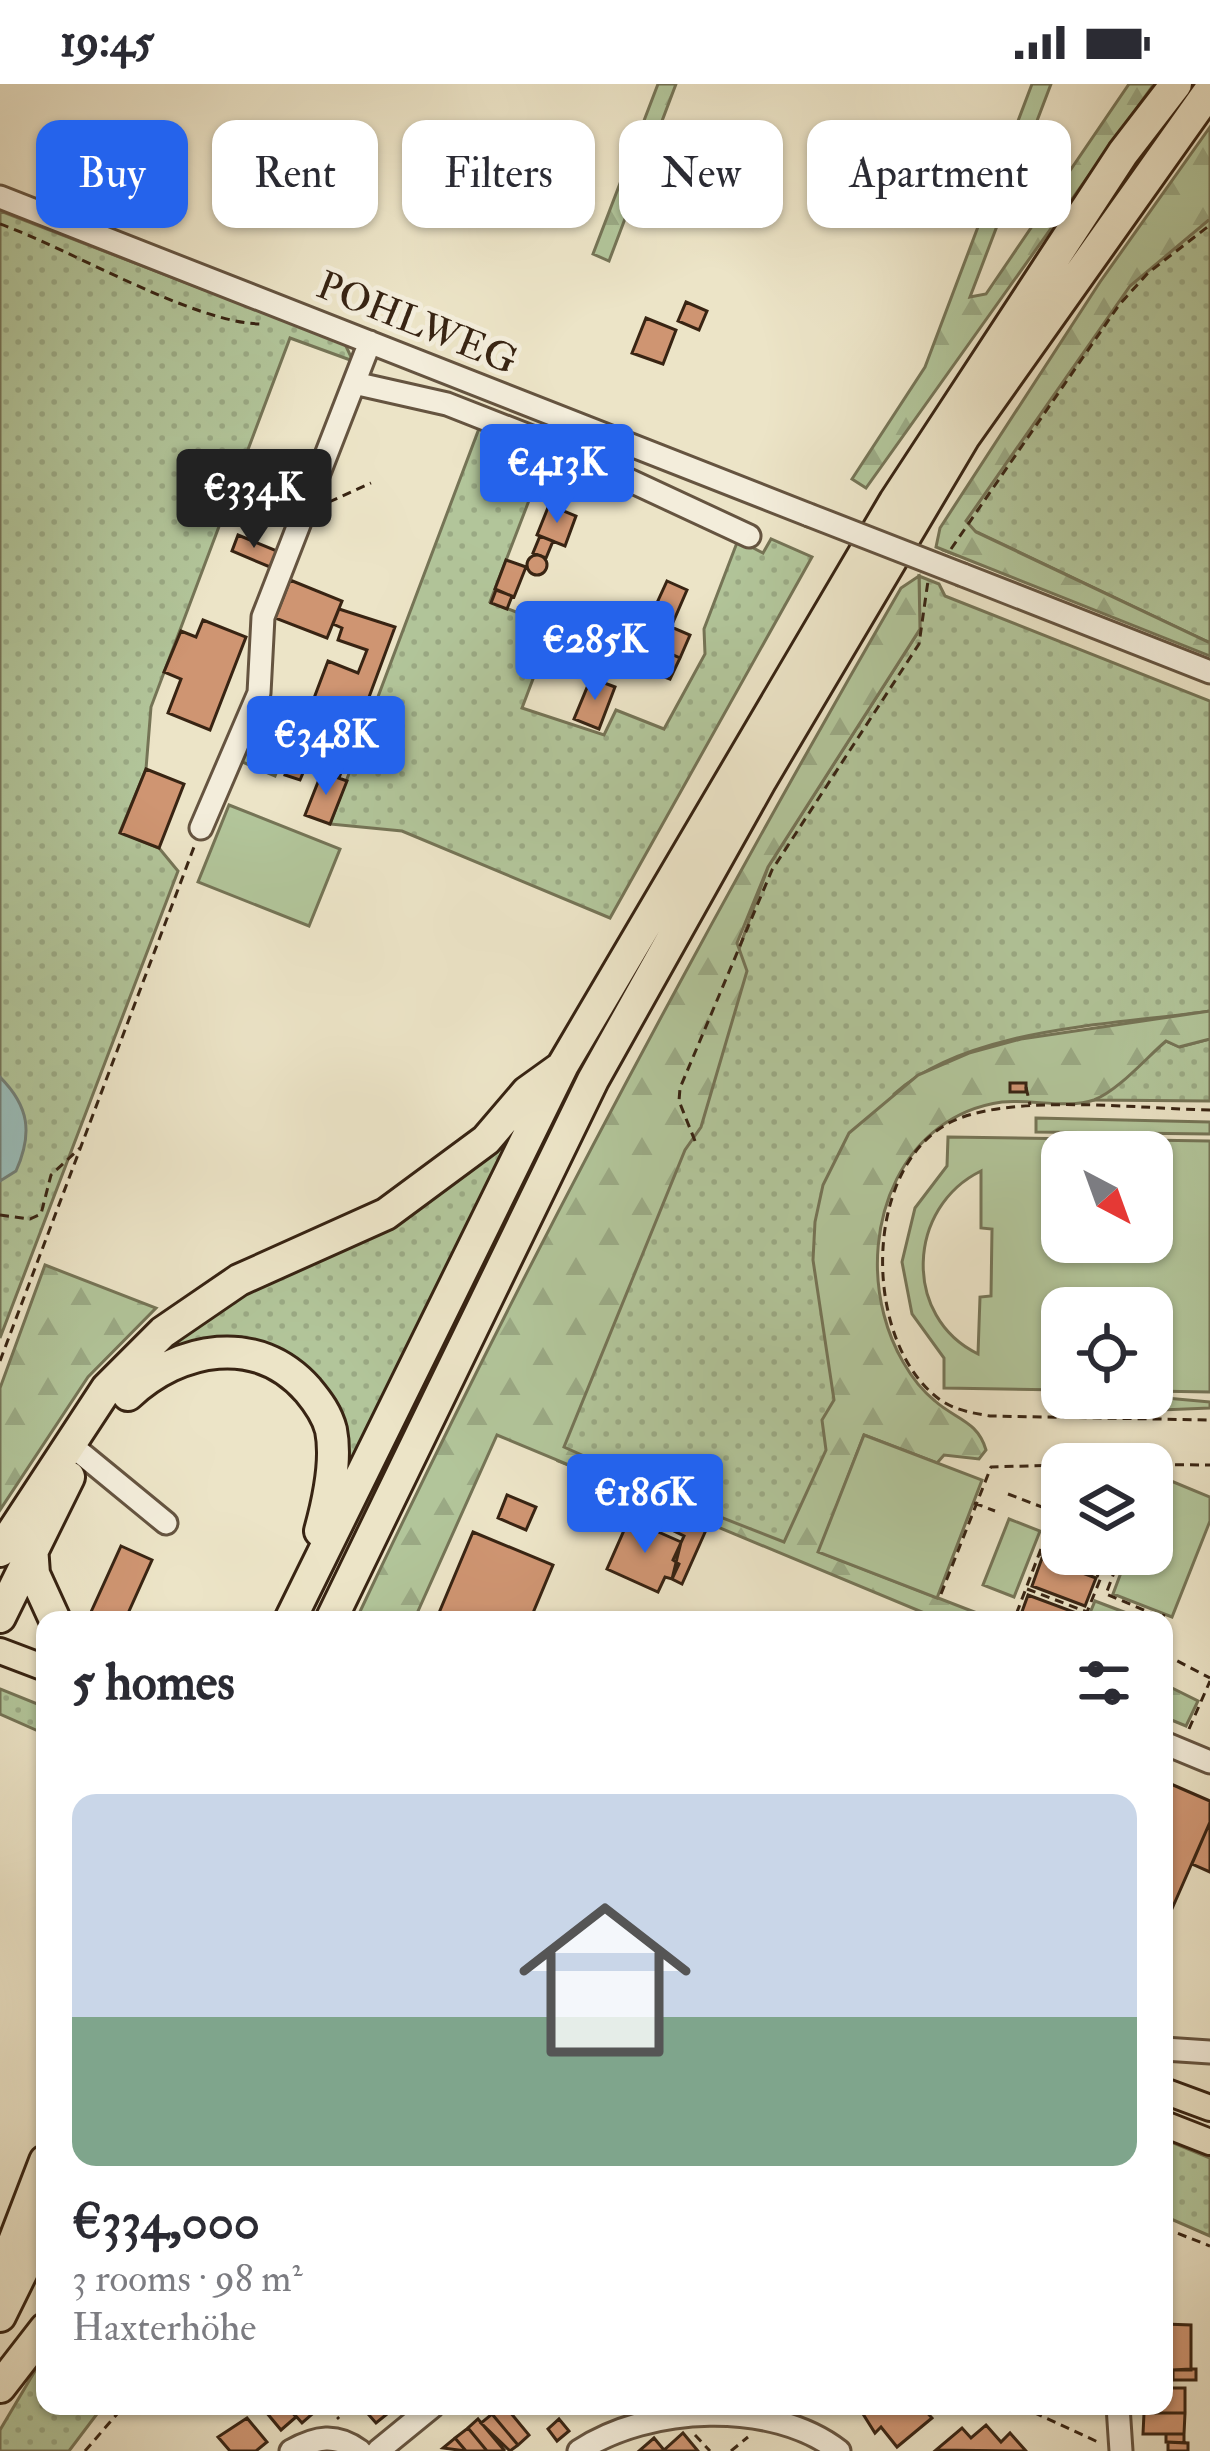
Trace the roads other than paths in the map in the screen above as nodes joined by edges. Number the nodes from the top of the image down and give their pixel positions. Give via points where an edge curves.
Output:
1 (1176, 84) edge
2 (1210, 90) edge
3 (0, 197) edge
4 (370, 342) junction
5 (354, 383) junction
6 (572, 424) junction
7 (562, 449) junction
8 (748, 536) dead end
9 (1210, 672) edge
10 (201, 828) road end
11 (563, 1065) junction
12 (82, 1454) junction
13 (166, 1523) dead end
14 (8, 1549) edge
15 (295, 1609) edge
16 (51, 1611) edge
17 (336, 1611) edge
18 (0, 1617) edge
19 (0, 1651) edge
20 (36, 1665) edge
21 (1173, 1746) edge
22 (1210, 1762) edge
23 (1173, 2050) edge
24 (1210, 2052) edge
25 (1173, 2094) edge
26 (1210, 2108) edge
27 (1173, 2128) edge
28 (1210, 2142) edge
29 (36, 2184) edge
30 (36, 2243) edge
31 (0, 2278) edge
32 (0, 2316) edge
33 (36, 2341) edge
34 (0, 2387) edge
35 (422, 2415) edge
36 (726, 2415) edge
37 (777, 2415) edge
38 (1118, 2415) edge
39 (291, 2451) edge
40 (360, 2451) edge
41 (378, 2451) edge
42 (579, 2451) edge
43 (839, 2451) edge
44 (1119, 2451) edge

1 - 11 highway via 895,501
2 - 17 highway via 964,437 761,780 593,1080
3 - 4 street, POHLWEG
4 - 5 street
4 - 6 street, POHLWEG
5 - 7 street via 447,404
5 - 10 street via 262,617 259,693
6 - 7 street
6 - 9 street, POHLWEG, bridge
7 - 8 street
11 - 14 highway via 486,1140 386,1214 239,1280 163,1332 107,1388
11 - 15 highway
12 - 13 street
12 - 14 highway
12 - 15 highway via 154,1370 229,1350 292,1372 332,1432 328,1501
14 - 16 highway via 34,1574
14 - 18 highway
19 - 20 main road
21 - 22 street
23 - 24 street
25 - 26 main road
27 - 28 main road
29 - 31 highway
30 - 32 highway
33 - 34 highway
35 - 41 street
36 - 42 street via 628,2428
37 - 43 street
38 - 44 street
39 - 40 street via 314,2438 340,2438

